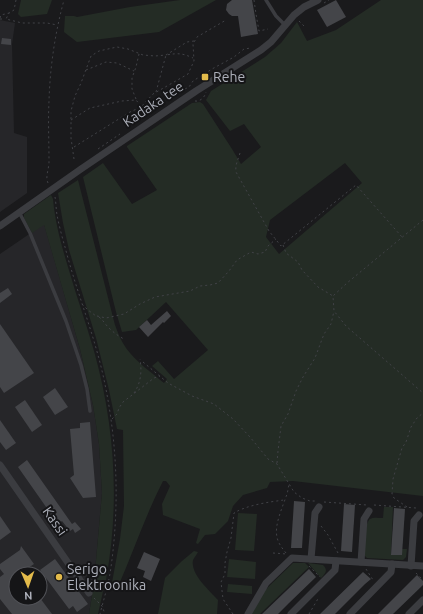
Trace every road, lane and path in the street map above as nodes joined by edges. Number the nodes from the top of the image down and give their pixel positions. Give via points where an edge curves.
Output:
1 (16, 0) edge
2 (64, 0) edge
3 (254, 0) edge
4 (266, 0) edge
5 (318, 0) edge
6 (9, 13) junction
7 (0, 19) edge
8 (6, 19) junction
9 (298, 19) dead end
10 (226, 20) dead end
11 (285, 25) junction
12 (58, 26) junction
13 (306, 28) dead end
14 (268, 29) dead end
15 (194, 41) junction
16 (255, 48) dead end
17 (139, 53) junction
18 (166, 55) junction
19 (194, 58) junction
20 (86, 70) junction
21 (134, 72) junction
22 (183, 91) dead end
23 (156, 92) junction
24 (136, 100) junction
25 (141, 107) junction
26 (71, 120) junction
27 (123, 131) dead end
28 (73, 148) junction
29 (98, 148) dead end
30 (240, 153) dead end
31 (74, 159) dead end
32 (49, 164) dead end
33 (53, 181) dead end
34 (48, 183) dead end
35 (56, 204) dead end
36 (19, 212) junction
37 (423, 220) edge
38 (0, 226) edge
39 (402, 237) junction
40 (276, 239) junction
41 (283, 244) junction
42 (333, 296) junction
43 (82, 304) junction
44 (334, 311) junction
45 (97, 316) junction
46 (124, 339) dead end
47 (140, 359) dead end
48 (143, 362) dead end
49 (160, 376) junction
50 (423, 393) edge
51 (133, 394) junction
52 (90, 411) dead end
53 (423, 413) edge
54 (112, 420) junction
55 (277, 464) junction
56 (0, 465) edge
57 (290, 484) junction
58 (284, 500) junction
59 (310, 501) dead end
60 (319, 507) dead end
61 (407, 507) dead end
62 (369, 511) dead end
63 (419, 515) dead end
64 (314, 519) junction
65 (286, 554) dead end
66 (338, 559) junction
67 (308, 561) junction
68 (362, 564) junction
69 (392, 564) junction
70 (423, 566) edge
71 (412, 568) junction
72 (321, 579) dead end
73 (423, 580) edge
74 (376, 583) dead end
75 (89, 593) joint
76 (423, 600) edge
77 (317, 601) dead end
78 (102, 606) junction
79 (100, 614) edge
80 (105, 614) edge
81 (233, 614) edge
82 (248, 614) edge
83 (290, 614) edge
84 (309, 614) edge
85 (350, 614) edge
86 (409, 614) edge

1 - 6 path via 14,10
2 - 12 path
3 - 14 path via 259,31
4 - 11 lane
5 - 11 street, Kadaka tee via 304,7
6 - 7 path via 1,15
6 - 8 path
7 - 8 path
8 - 12 path
9 - 13 path
10 - 15 path
11 - 36 street, Kadaka tee via 261,50 196,91
12 - 32 path via 49,100
15 - 18 path via 187,42
15 - 19 path
16 - 22 path via 244,49 193,81
17 - 18 path
17 - 20 path via 117,48 99,51 91,56
17 - 21 path
18 - 19 path via 176,53
18 - 23 path
19 - 23 path via 188,74
20 - 21 path via 106,62 117,63
20 - 26 path via 75,96
21 - 24 path via 132,89
23 - 25 path
24 - 25 path
24 - 26 path via 90,108
25 - 28 path
26 - 28 path
27 - 29 path
28 - 31 path
30 - 40 path via 236,162 236,172
33 - 34 path
35 - 43 path via 64,246
36 - 38 street, Kadaka tee
36 - 52 lane via 66,321 81,365
37 - 39 path
39 - 41 path via 356,185
39 - 42 path
40 - 41 path via 281,246
40 - 45 path via 265,252 251,252 237,260 218,283 155,297 124,314 106,318
41 - 42 path via 286,253 298,262 302,270
42 - 44 path
43 - 45 path
43 - 54 path via 102,373
44 - 50 path via 346,326
44 - 55 path via 331,324 281,426
45 - 46 path via 115,334
47 - 51 path via 139,384
48 - 49 path
49 - 51 path
49 - 55 path via 192,396 214,404 233,419 268,459
51 - 54 path via 123,402
53 - 61 path via 410,427 393,479 392,494
54 - 78 path via 116,464 116,509 111,568
55 - 57 path
56 - 75 street, Kassi
57 - 58 path
57 - 59 path via 294,492
58 - 65 path via 276,536
58 - 81 path via 241,509 234,513 232,538 221,582 223,599
60 - 64 street
62 - 68 street via 364,518
63 - 71 street via 414,521
64 - 66 path via 328,535
64 - 67 street
66 - 67 street
66 - 68 street
66 - 83 street via 335,570
67 - 72 path
67 - 82 street via 292,558 266,582
68 - 69 street
68 - 74 path
69 - 71 street
69 - 85 street via 391,572
70 - 71 street
71 - 73 path
75 - 78 path
76 - 86 street
77 - 84 path
78 - 79 path
78 - 80 path

